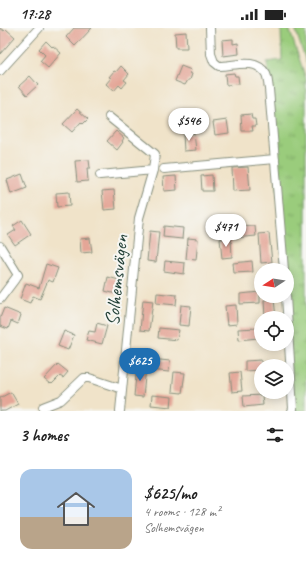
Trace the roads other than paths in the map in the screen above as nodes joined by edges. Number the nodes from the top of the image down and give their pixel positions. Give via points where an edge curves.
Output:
1 (39, 28) edge
2 (210, 28) edge
3 (0, 71) edge
4 (108, 117) dead end
5 (275, 159) junction
6 (164, 169) dead end
7 (153, 170) junction
8 (100, 175) dead end
9 (0, 246) edge
10 (283, 263) edge
11 (0, 299) edge
12 (286, 303) edge
13 (122, 389) junction
14 (43, 407) dead end
15 (120, 411) edge
16 (292, 411) edge

1 - 3 street
2 - 5 street via 214,62 219,66 252,64 261,68 267,75
4 - 7 street, Solhemsvägen via 154,154
5 - 6 street
5 - 10 street
7 - 8 street
7 - 13 street, Solhemsvägen via 139,218
9 - 11 street via 18,275
12 - 16 street
13 - 14 street via 84,378 61,400
13 - 15 street, Solhemsvägen

